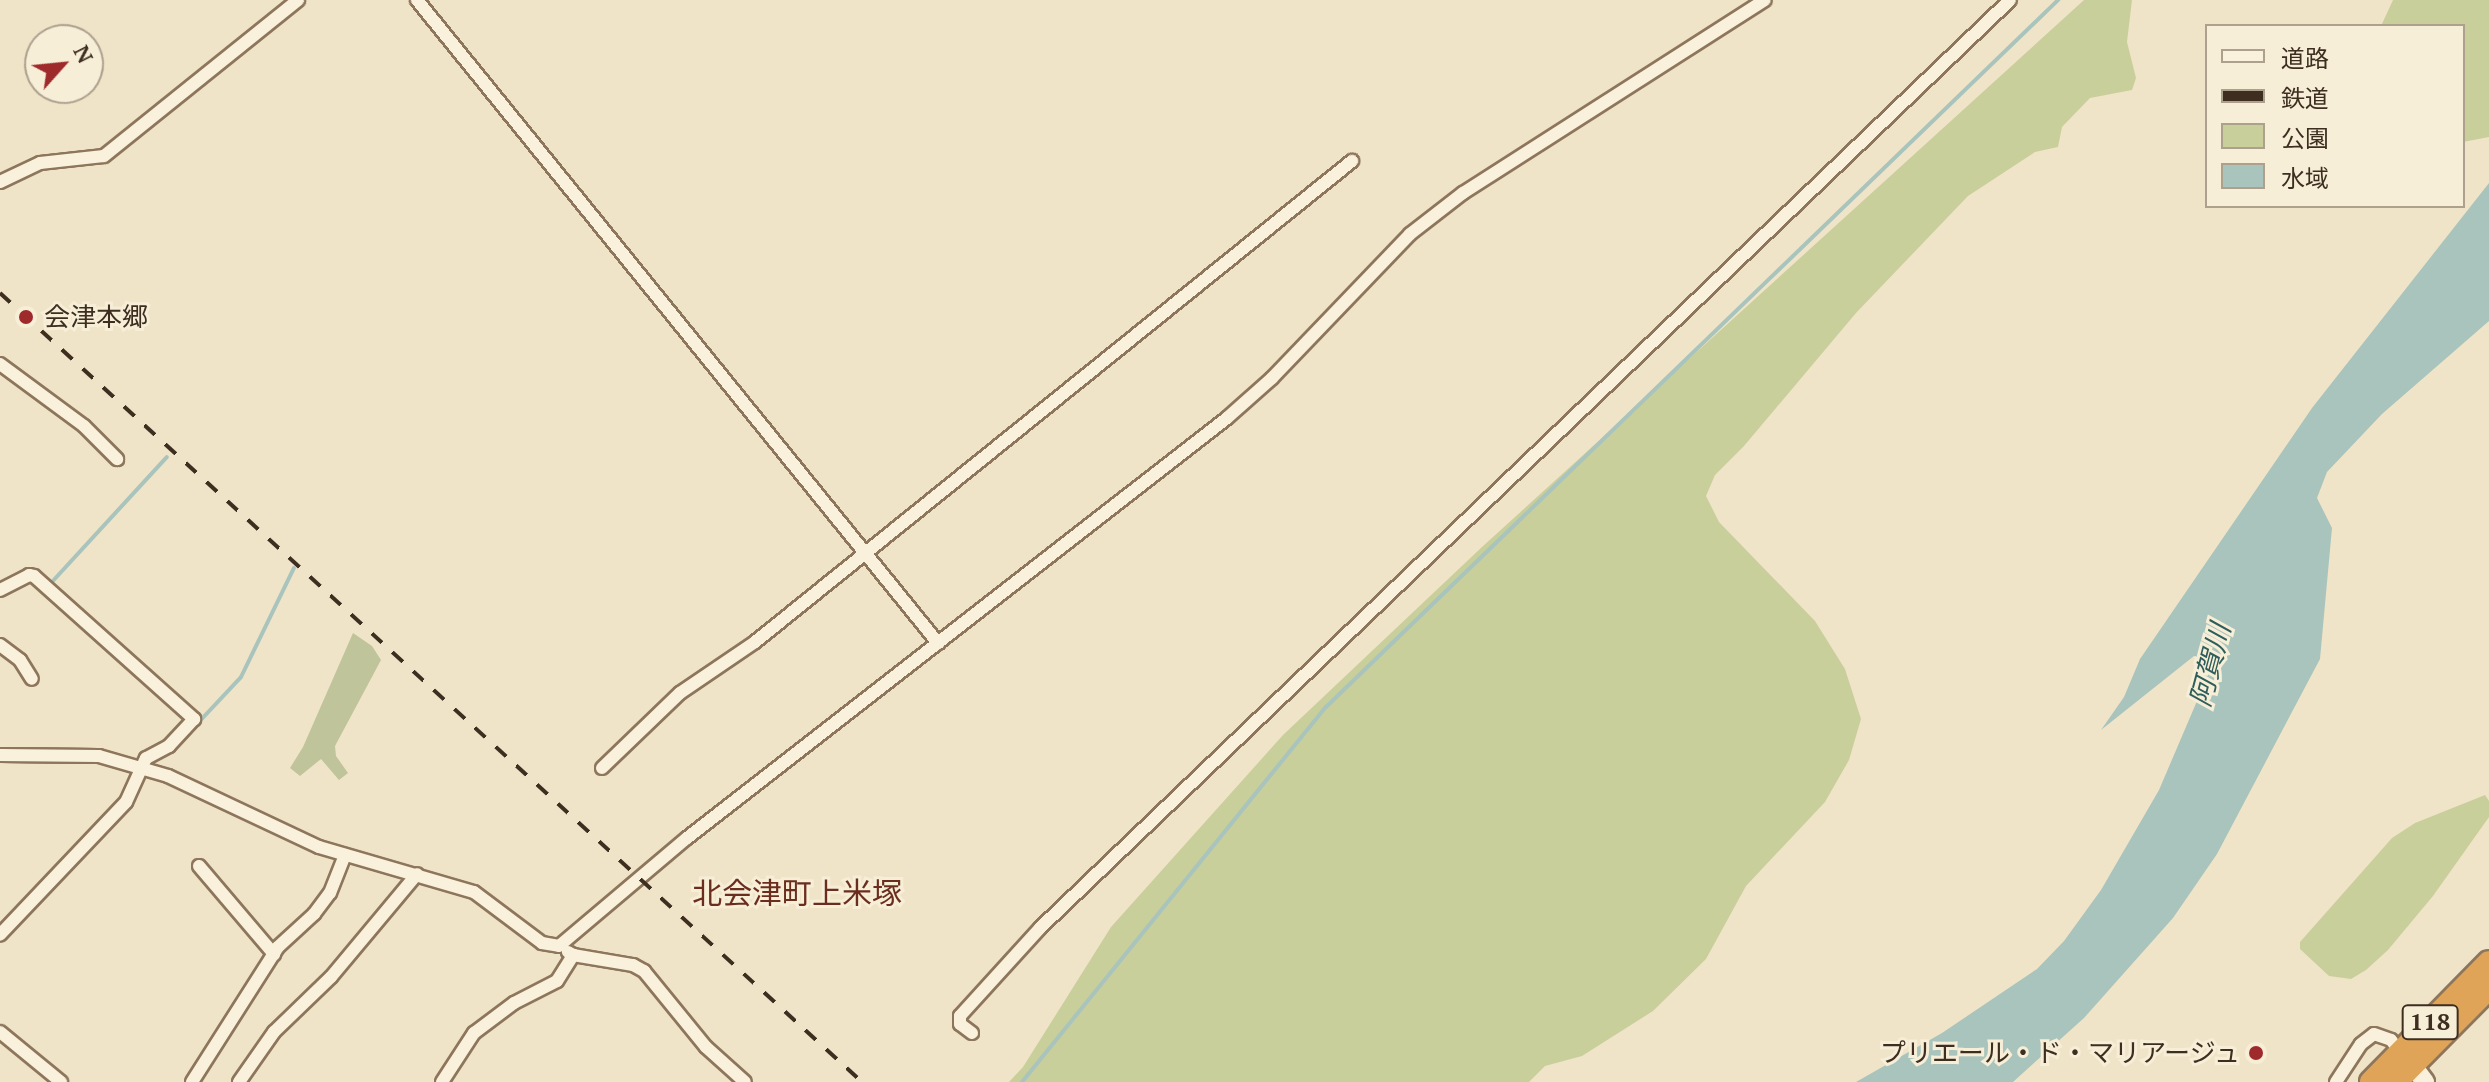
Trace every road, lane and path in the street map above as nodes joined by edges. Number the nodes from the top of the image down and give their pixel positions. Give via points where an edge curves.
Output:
1 (298, 0) edge
2 (417, 0) edge
3 (1765, 0) edge
4 (2010, 0) edge
5 (1352, 161) dead end
6 (0, 182) edge
7 (0, 364) edge
8 (117, 459) dead end
9 (866, 554) junction
10 (0, 590) edge
11 (938, 643) junction
12 (0, 645) edge
13 (32, 679) dead end
14 (0, 755) edge
15 (139, 767) junction
16 (602, 768) dead end
17 (345, 855) junction
18 (199, 866) dead end
19 (417, 874) junction
20 (0, 935) edge
21 (559, 946) junction
22 (274, 954) junction
23 (573, 955) junction
24 (2489, 962) edge
25 (2489, 988) edge
26 (0, 1032) edge
27 (972, 1033) dead end
28 (2413, 1067) edge
29 (61, 1082) edge
30 (192, 1082) edge
31 (239, 1082) edge
32 (442, 1082) edge
33 (745, 1082) edge
34 (2336, 1082) edge
35 (2371, 1082) edge
36 (2396, 1082) edge

1 - 6 street via 104,156 40,163
2 - 9 street
3 - 11 street via 1452,201 1410,234 1227,418
4 - 27 street via 1040,928 960,1016 960,1024
5 - 9 street
7 - 8 street via 84,426
9 - 11 street
9 - 16 street via 746,649 680,693
10 - 15 street via 34,576 194,719
11 - 21 street via 687,838
12 - 13 street via 20,660
14 - 15 street via 99,756
15 - 17 street
15 - 20 street via 126,802
17 - 19 street
17 - 22 street via 322,904
18 - 22 street
19 - 21 street via 474,892 542,943
19 - 31 street via 331,977 274,1032
21 - 23 street
22 - 30 street
23 - 32 street via 557,981 514,1003 474,1033
23 - 33 street via 644,971 706,1047
24 - 28 highway, 118
25 - 28 highway, 118
26 - 29 street
28 - 34 street via 2391,1040 2374,1034
28 - 35 highway, 118
28 - 36 highway, 118

